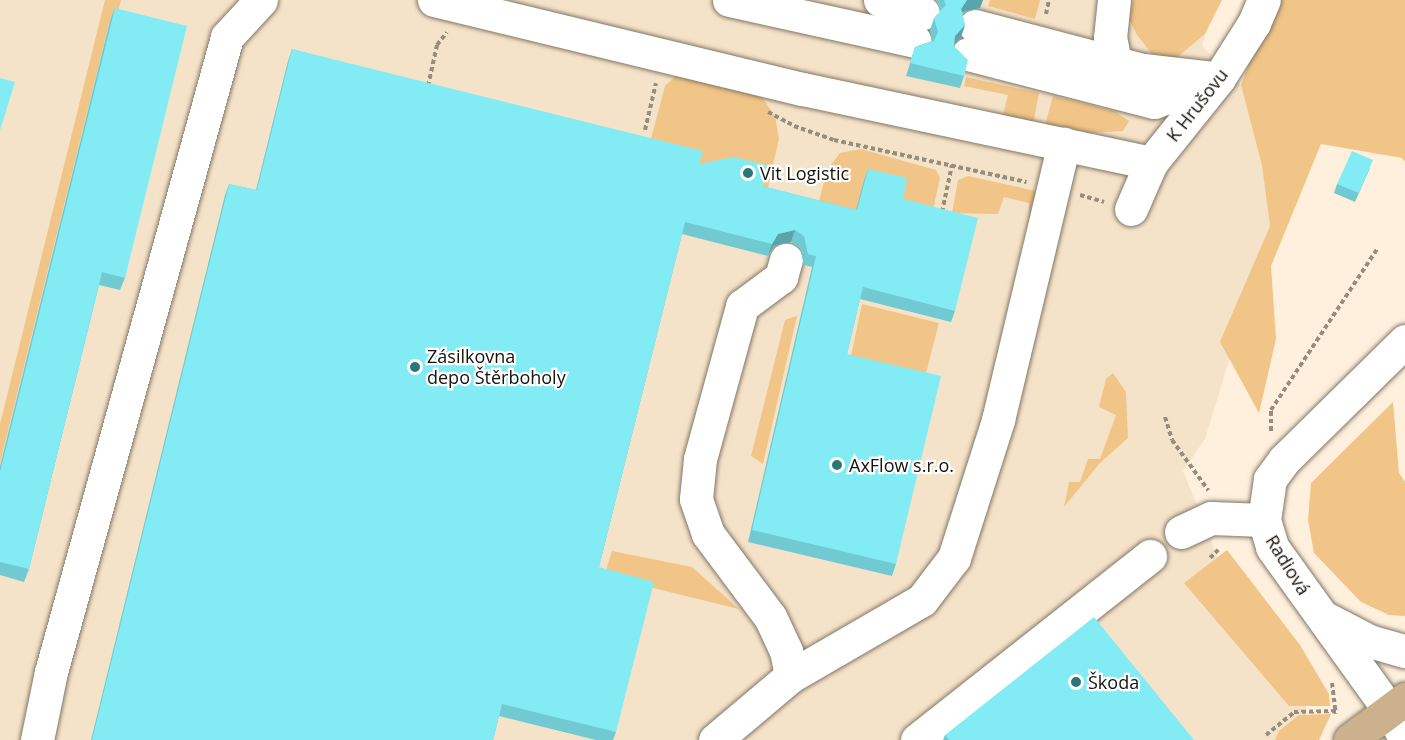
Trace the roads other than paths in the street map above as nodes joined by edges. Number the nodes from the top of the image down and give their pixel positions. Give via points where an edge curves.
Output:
1 (261, 0) edge
2 (434, 0) edge
3 (880, 0) edge
4 (1114, 0) edge
5 (1264, 0) edge
6 (742, 2) edge
7 (1114, 62) junction
8 (1219, 78) junction
9 (1123, 95) junction
10 (1064, 144) junction
11 (1151, 163) junction
12 (1131, 209) dead end
13 (786, 260) dead end
14 (1405, 341) edge
15 (1264, 520) junction
16 (1181, 532) dead end
17 (1149, 556) dead end
18 (1320, 614) junction
19 (1405, 651) edge
20 (791, 676) junction
21 (1401, 717) edge
22 (37, 740) edge
23 (716, 740) edge
24 (917, 740) edge
25 (1350, 740) edge

1 - 22 street via 227,38 51,672
2 - 10 street via 803,89
3 - 6 street via 919,27
4 - 7 street via 1110,37
5 - 8 street, K Hrušovu
7 - 8 street via 1164,74
7 - 9 street
7 - 9 street via 972,40
8 - 9 street via 1154,102
8 - 11 street, K Hrušovu
10 - 11 street
10 - 20 street via 998,420 954,558 922,600
11 - 12 street, K Hrušovu
13 - 20 street via 781,277 742,306 700,459 696,499 708,534 770,617 786,651
14 - 15 street, Radiová via 1284,460 1270,479
15 - 16 street via 1227,517 1199,522
15 - 18 street, Radiová via 1272,547
17 - 24 street
18 - 19 street via 1369,641
18 - 21 street, Radiová
20 - 23 street
21 - 25 main road

